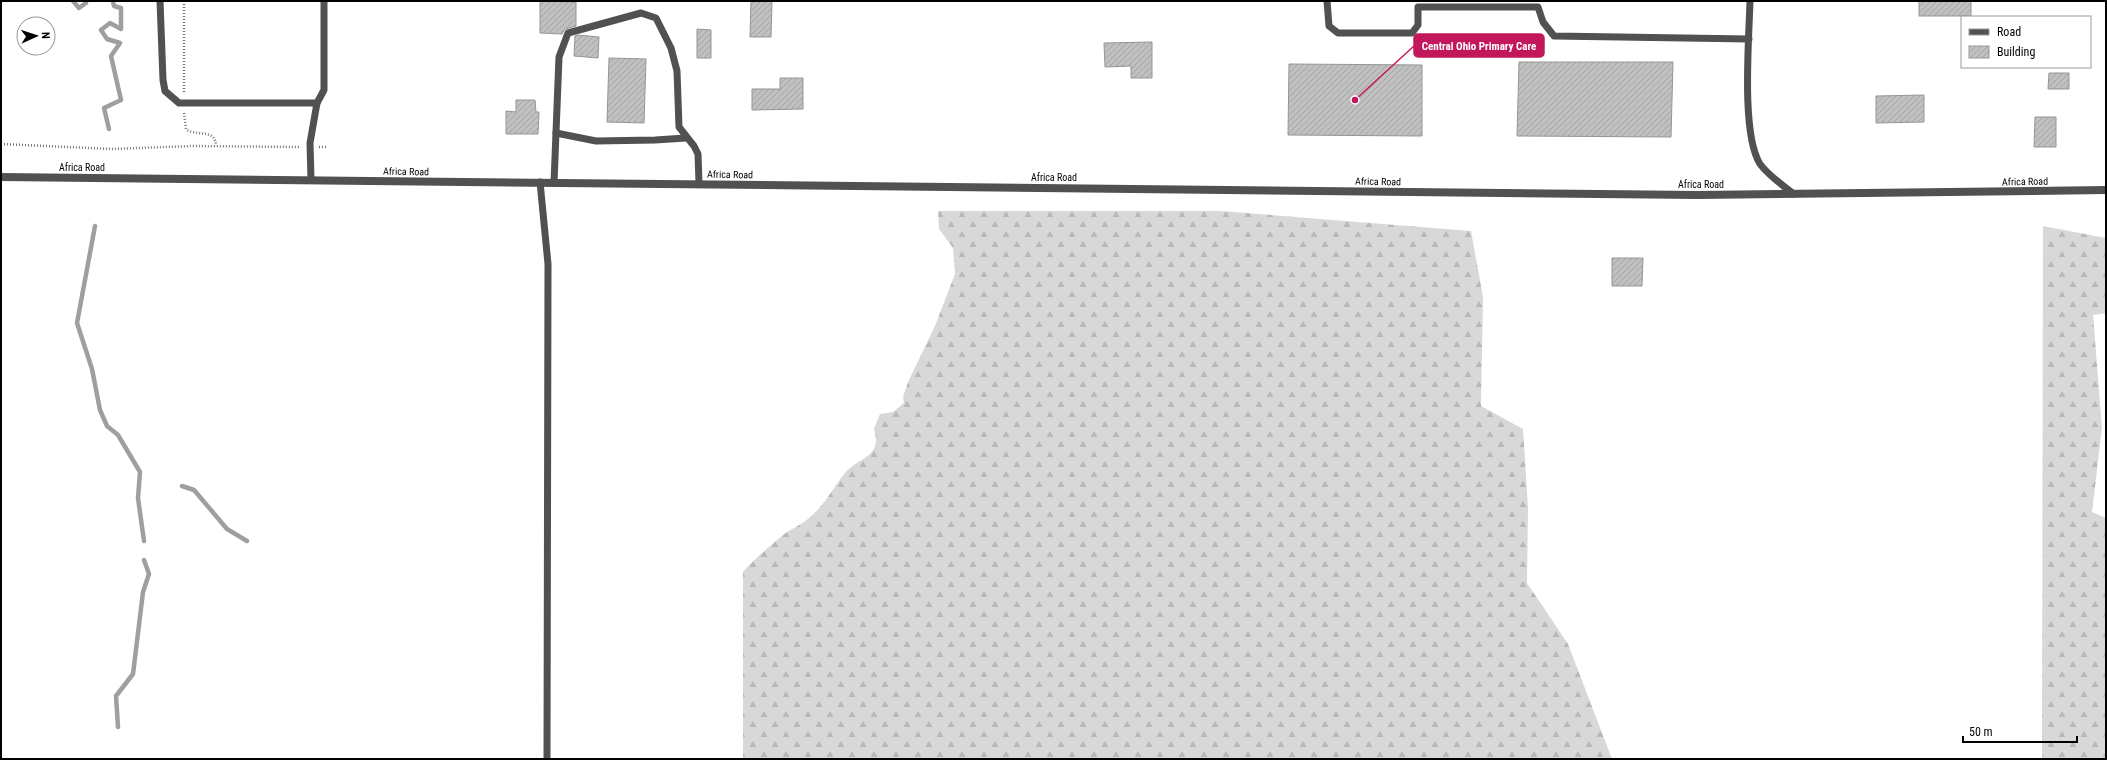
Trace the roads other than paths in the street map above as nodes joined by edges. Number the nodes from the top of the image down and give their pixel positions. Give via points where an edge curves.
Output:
1 (160, 1) edge
2 (324, 1) edge
3 (1327, 1) edge
4 (1750, 1) edge
5 (1418, 4) edge
6 (1749, 38) junction
7 (317, 103) junction
8 (556, 133) junction
9 (686, 138) junction
10 (1, 177) edge
11 (311, 180) junction
12 (540, 182) junction
13 (554, 182) junction
14 (699, 183) junction
15 (2106, 190) edge
16 (1794, 194) junction
17 (548, 759) edge

1 - 7 lane via 165,91 179,103
2 - 7 lane via 324,90
3 - 5 lane via 1328,26 1338,33 1412,33 1418,25
4 - 6 lane
5 - 6 lane via 1538,7 1543,22 1554,36
6 - 16 lane via 1749,118 1753,148 1769,174
7 - 11 lane via 310,147
8 - 9 lane via 596,140
8 - 9 lane via 559,57 568,33 641,13 656,18 671,48 677,71 679,127
8 - 13 lane
9 - 14 lane via 698,154
10 - 11 street, Africa Road
11 - 12 street, Africa Road
12 - 13 street, Africa Road
12 - 17 lane via 548,264
13 - 14 street, Africa Road
14 - 16 street, Africa Road
15 - 16 street, Africa Road

